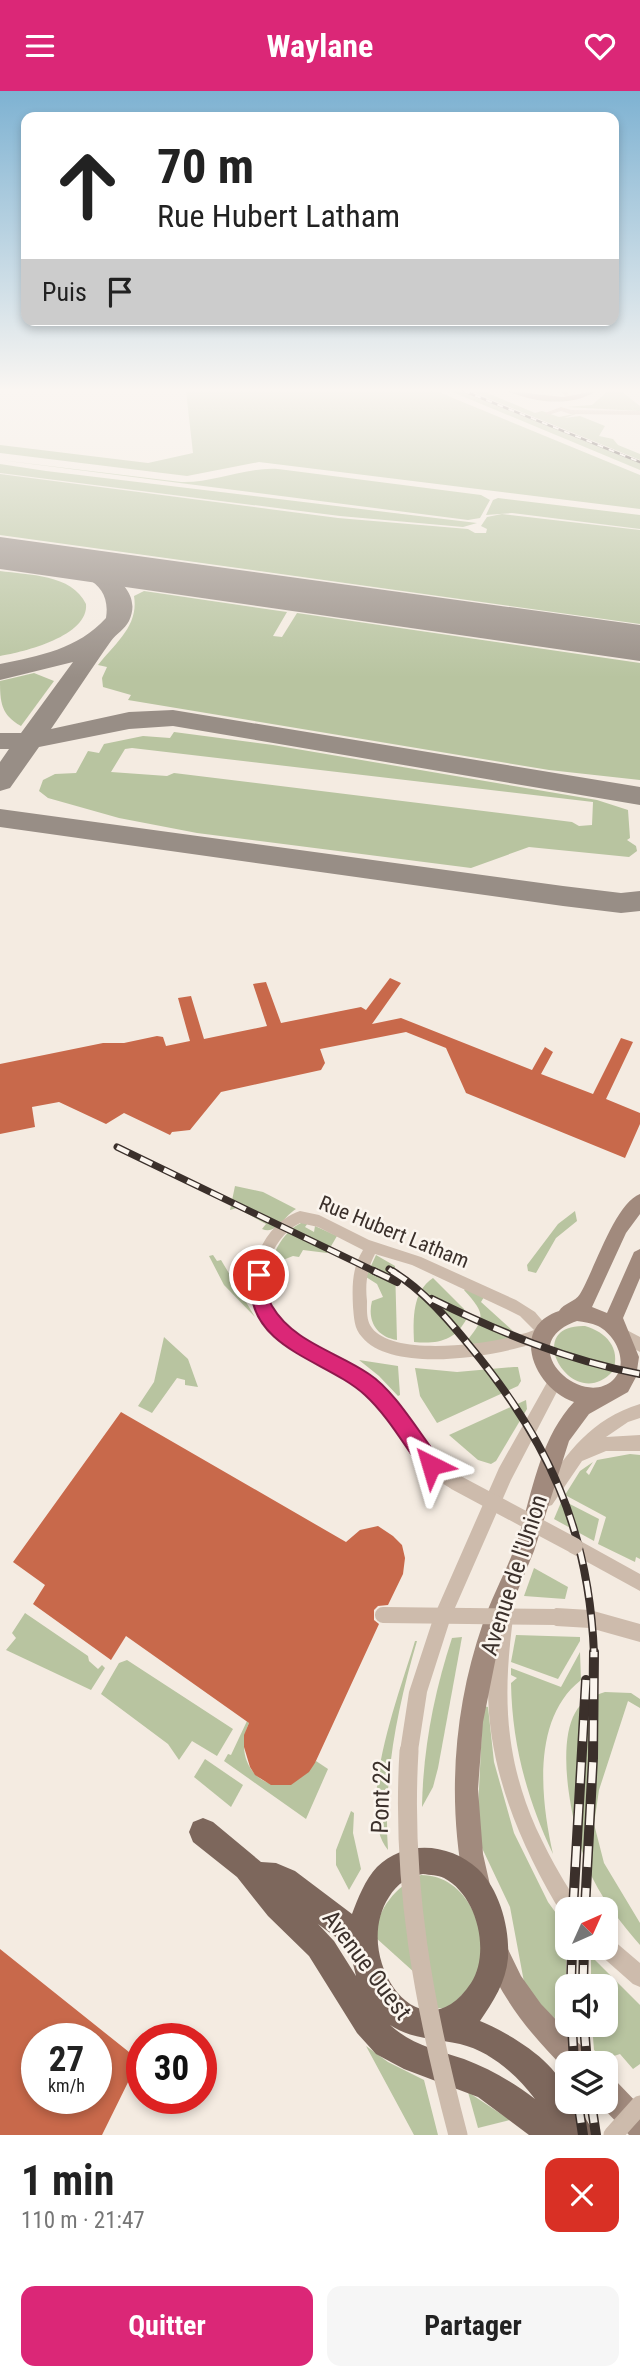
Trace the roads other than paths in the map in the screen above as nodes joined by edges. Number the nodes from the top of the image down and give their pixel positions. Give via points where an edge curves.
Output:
1 (640, 1201) edge
2 (369, 1252) dead end
3 (640, 1257) edge
4 (565, 1315) junction
5 (619, 1331) junction
6 (543, 1332) junction
7 (640, 1345) edge
8 (555, 1383) junction
9 (597, 1397) junction
10 (640, 1411) edge
11 (640, 1443) edge
12 (576, 1457) junction
13 (505, 1474) joint
14 (536, 1515) junction
15 (517, 1572) junction
16 (640, 1583) edge
17 (383, 1615) dead end
18 (556, 1617) joint
19 (640, 1633) edge
20 (409, 1751) joint
21 (203, 1832) dead end
22 (255, 1876) junction
23 (479, 1893) junction
24 (563, 1897) edge
25 (361, 1939) junction
26 (495, 1947) junction
27 (618, 1958) edge
28 (640, 1977) edge
29 (442, 2026) junction
30 (566, 2051) edge
31 (618, 2103) edge
32 (640, 2105) edge
33 (640, 2126) edge
34 (458, 2135) edge
35 (552, 2135) edge
36 (580, 2135) edge
37 (613, 2135) edge

1 - 4 street via 620,1228 585,1303
2 - 6 street via 358,1281 361,1319 368,1334 385,1345 455,1352 522,1343
3 - 5 street, Avenue de l'Union via 614,1318
4 - 5 street via 589,1314
4 - 6 street
5 - 7 street
5 - 9 street, Avenue de l'Union via 630,1353 629,1373 617,1389
6 - 8 street via 542,1365
6 - 16 street, Rue Hubert Latham, bridge via 525,1313 489,1295 303,1217 291,1222 269,1247 261,1265 261,1306 270,1320 306,1350 375,1391 421,1455 442,1474
8 - 9 street via 575,1394
8 - 13 street, Avenue de l'Union
9 - 14 street, Avenue de l'Union via 580,1409 555,1448
10 - 12 street via 604,1426
11 - 12 street via 606,1444
12 - 14 street
13 - 20 street, Pont 22 via 431,1647
14 - 15 street, Avenue de l'Union
15 - 23 street, Avenue de l'Union via 493,1625 473,1722 465,1809
15 - 24 street via 508,1600 497,1689 504,1758 529,1839
17 - 18 street, bridge
18 - 19 street via 590,1619
20 - 34 street, Pont 22, bridge via 404,1829 415,1948
21 - 22 main road, Avenue Ouest
22 - 25 main road, Avenue Ouest via 285,1881
22 - 35 main road, Avenue Ouest via 324,1951 356,2008 388,2044 501,2092
23 - 25 main road via 462,1874 441,1863 410,1862 377,1888
23 - 26 main road
25 - 29 main road via 370,1974 388,2004 413,2022
26 - 29 main road via 489,1984 481,2000 456,2021
26 - 30 street via 531,2016
27 - 28 street
29 - 36 main road, Avenue Ouest via 463,2029 512,2055 543,2085
31 - 33 street
32 - 37 street, bridge

